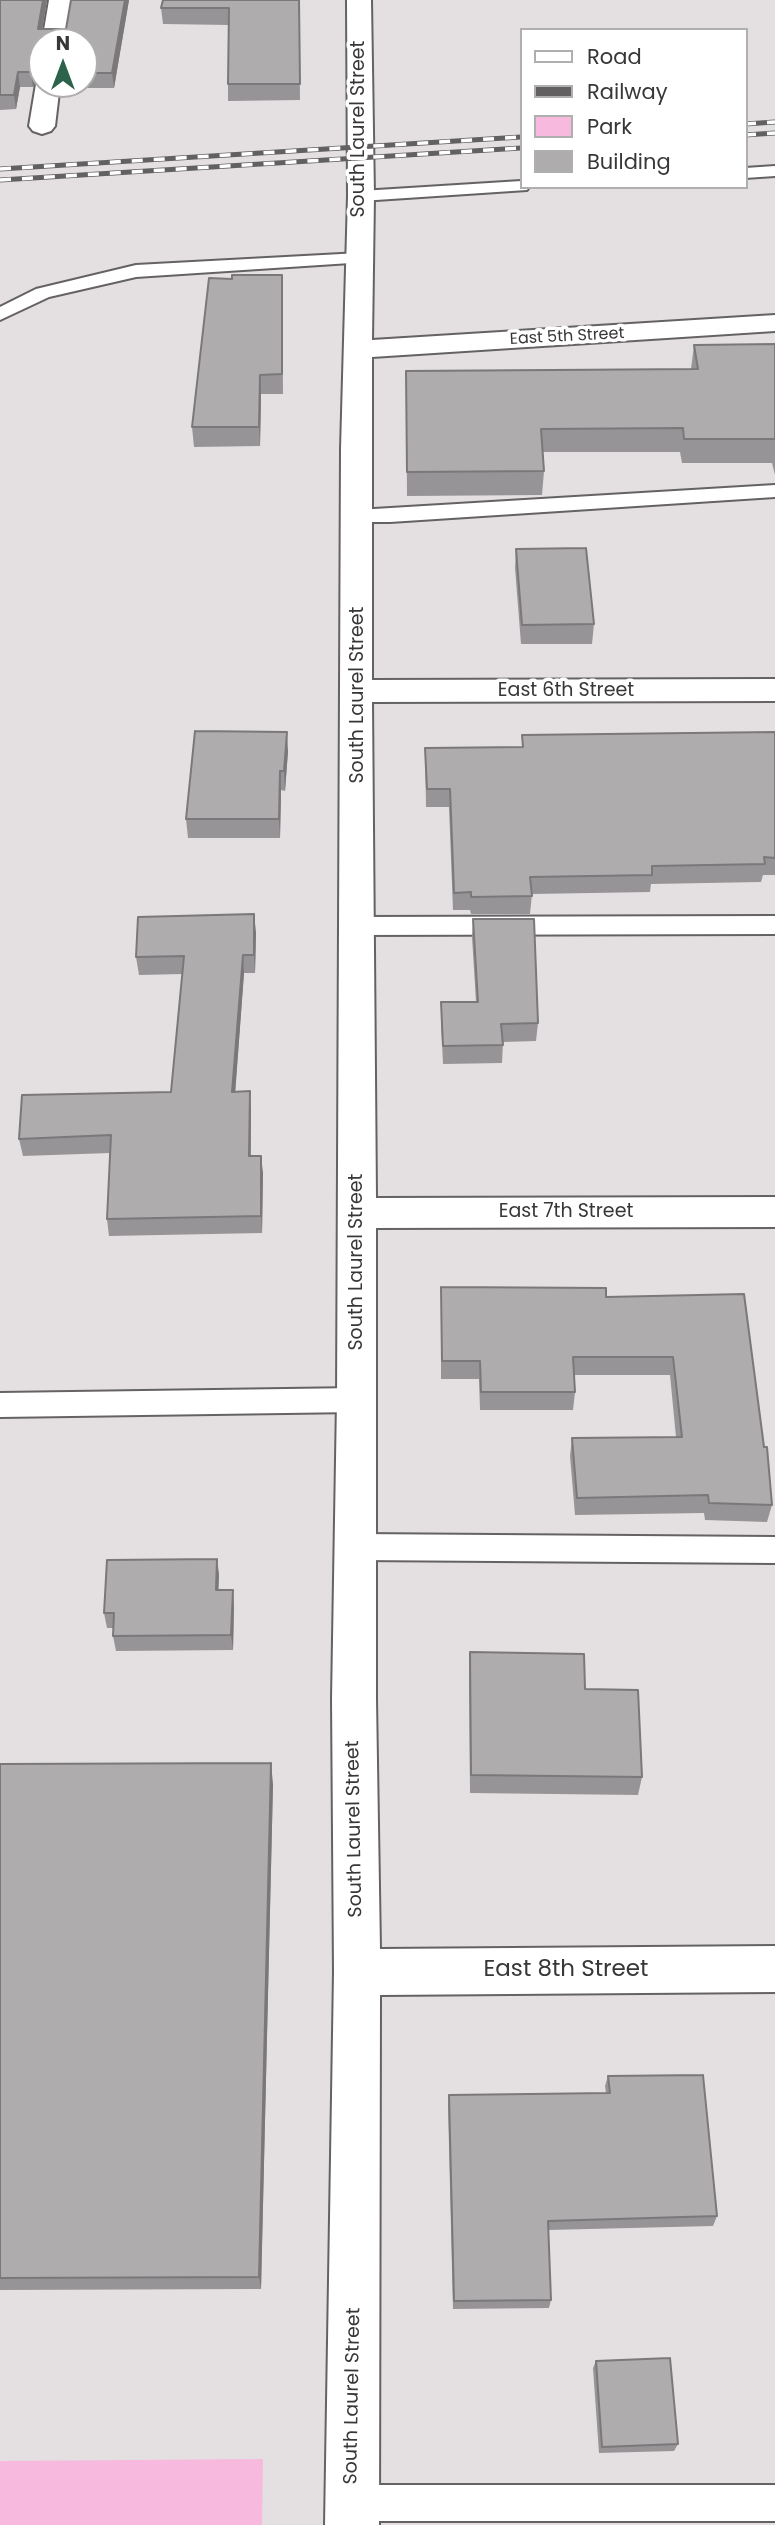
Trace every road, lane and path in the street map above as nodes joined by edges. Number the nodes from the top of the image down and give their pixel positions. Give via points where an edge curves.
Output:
1 (61, 0) edge
2 (359, 0) edge
3 (56, 28) edge
4 (46, 98) edge
5 (41, 126) dead end
6 (775, 172) edge
7 (747, 173) edge
8 (520, 186) edge
9 (361, 196) junction
10 (360, 258) junction
11 (0, 314) edge
12 (775, 323) edge
13 (359, 349) junction
14 (775, 491) edge
15 (357, 516) junction
16 (775, 690) edge
17 (358, 691) junction
18 (775, 925) edge
19 (357, 926) junction
20 (775, 1212) edge
21 (356, 1213) junction
22 (357, 1400) junction
23 (0, 1405) edge
24 (356, 1547) junction
25 (775, 1550) edge
26 (775, 1969) edge
27 (357, 1972) junction
28 (775, 2503) edge
29 (352, 2514) edge

1 - 3 street
2 - 9 street, South Laurel Street
4 - 5 street
6 - 7 lane
8 - 9 lane
9 - 10 street, South Laurel Street
10 - 11 lane via 136,271 43,293
10 - 13 street, South Laurel Street
12 - 13 street, East 5th Street
13 - 15 street, South Laurel Street
14 - 15 lane
15 - 17 street, South Laurel Street
16 - 17 street, East 6th Street
17 - 19 street, South Laurel Street
18 - 19 lane
19 - 21 street, South Laurel Street
20 - 21 street, East 7th Street
21 - 22 street, South Laurel Street
22 - 23 lane
22 - 24 street, South Laurel Street
24 - 25 lane
24 - 27 street, South Laurel Street
26 - 27 street, East 8th Street
27 - 29 street, South Laurel Street
28 - 29 lane

